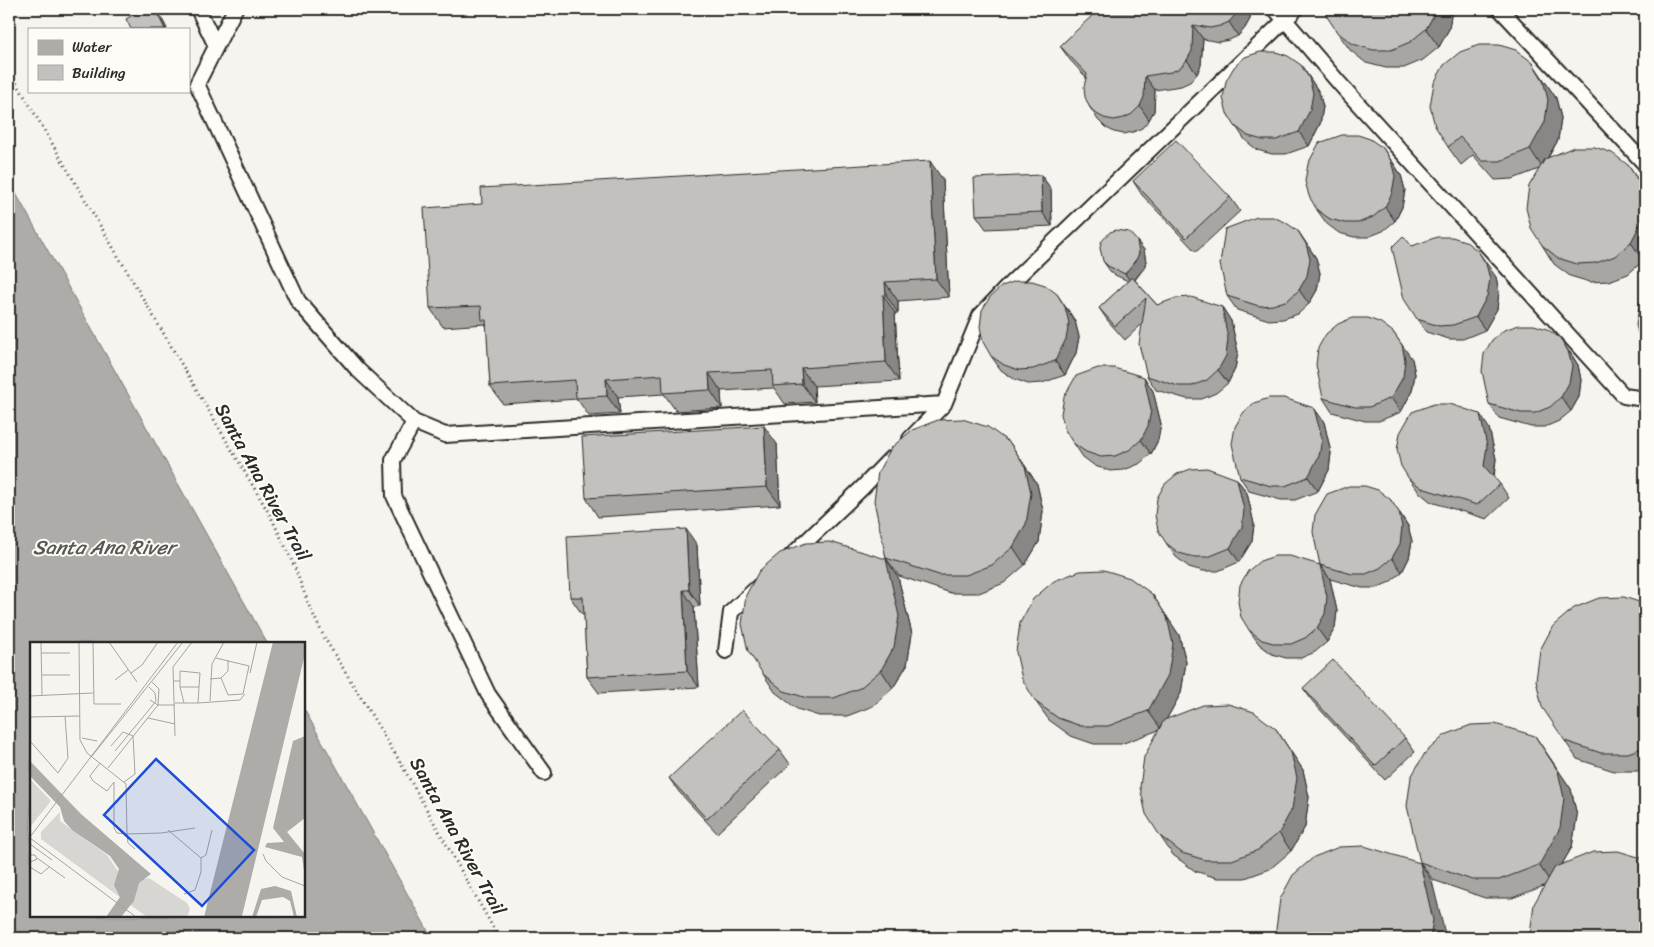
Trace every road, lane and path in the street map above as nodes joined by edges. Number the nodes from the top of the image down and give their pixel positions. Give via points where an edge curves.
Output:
1 (198, 9) edge
2 (235, 9) edge
3 (1275, 9) edge
4 (1296, 9) edge
5 (1500, 9) edge
6 (1284, 20) junction
7 (216, 46) junction
8 (9, 70) edge
9 (1645, 164) edge
10 (1645, 399) edge
11 (944, 404) junction
12 (414, 422) junction
13 (779, 566) edge
14 (766, 580) edge
15 (726, 650) dead end
16 (544, 773) dead end
17 (499, 938) edge

1 - 7 lane
2 - 7 lane
3 - 6 lane
4 - 6 lane
5 - 9 lane
6 - 10 lane via 1624,396
6 - 11 lane via 980,316
7 - 12 lane via 197,84 298,301 358,370
8 - 17 path, Santa Ana River Trail via 270,515 294,563 324,637 400,762
11 - 12 lane via 445,435
11 - 13 lane
12 - 16 lane via 393,460 394,496 488,694
14 - 15 lane via 731,612

